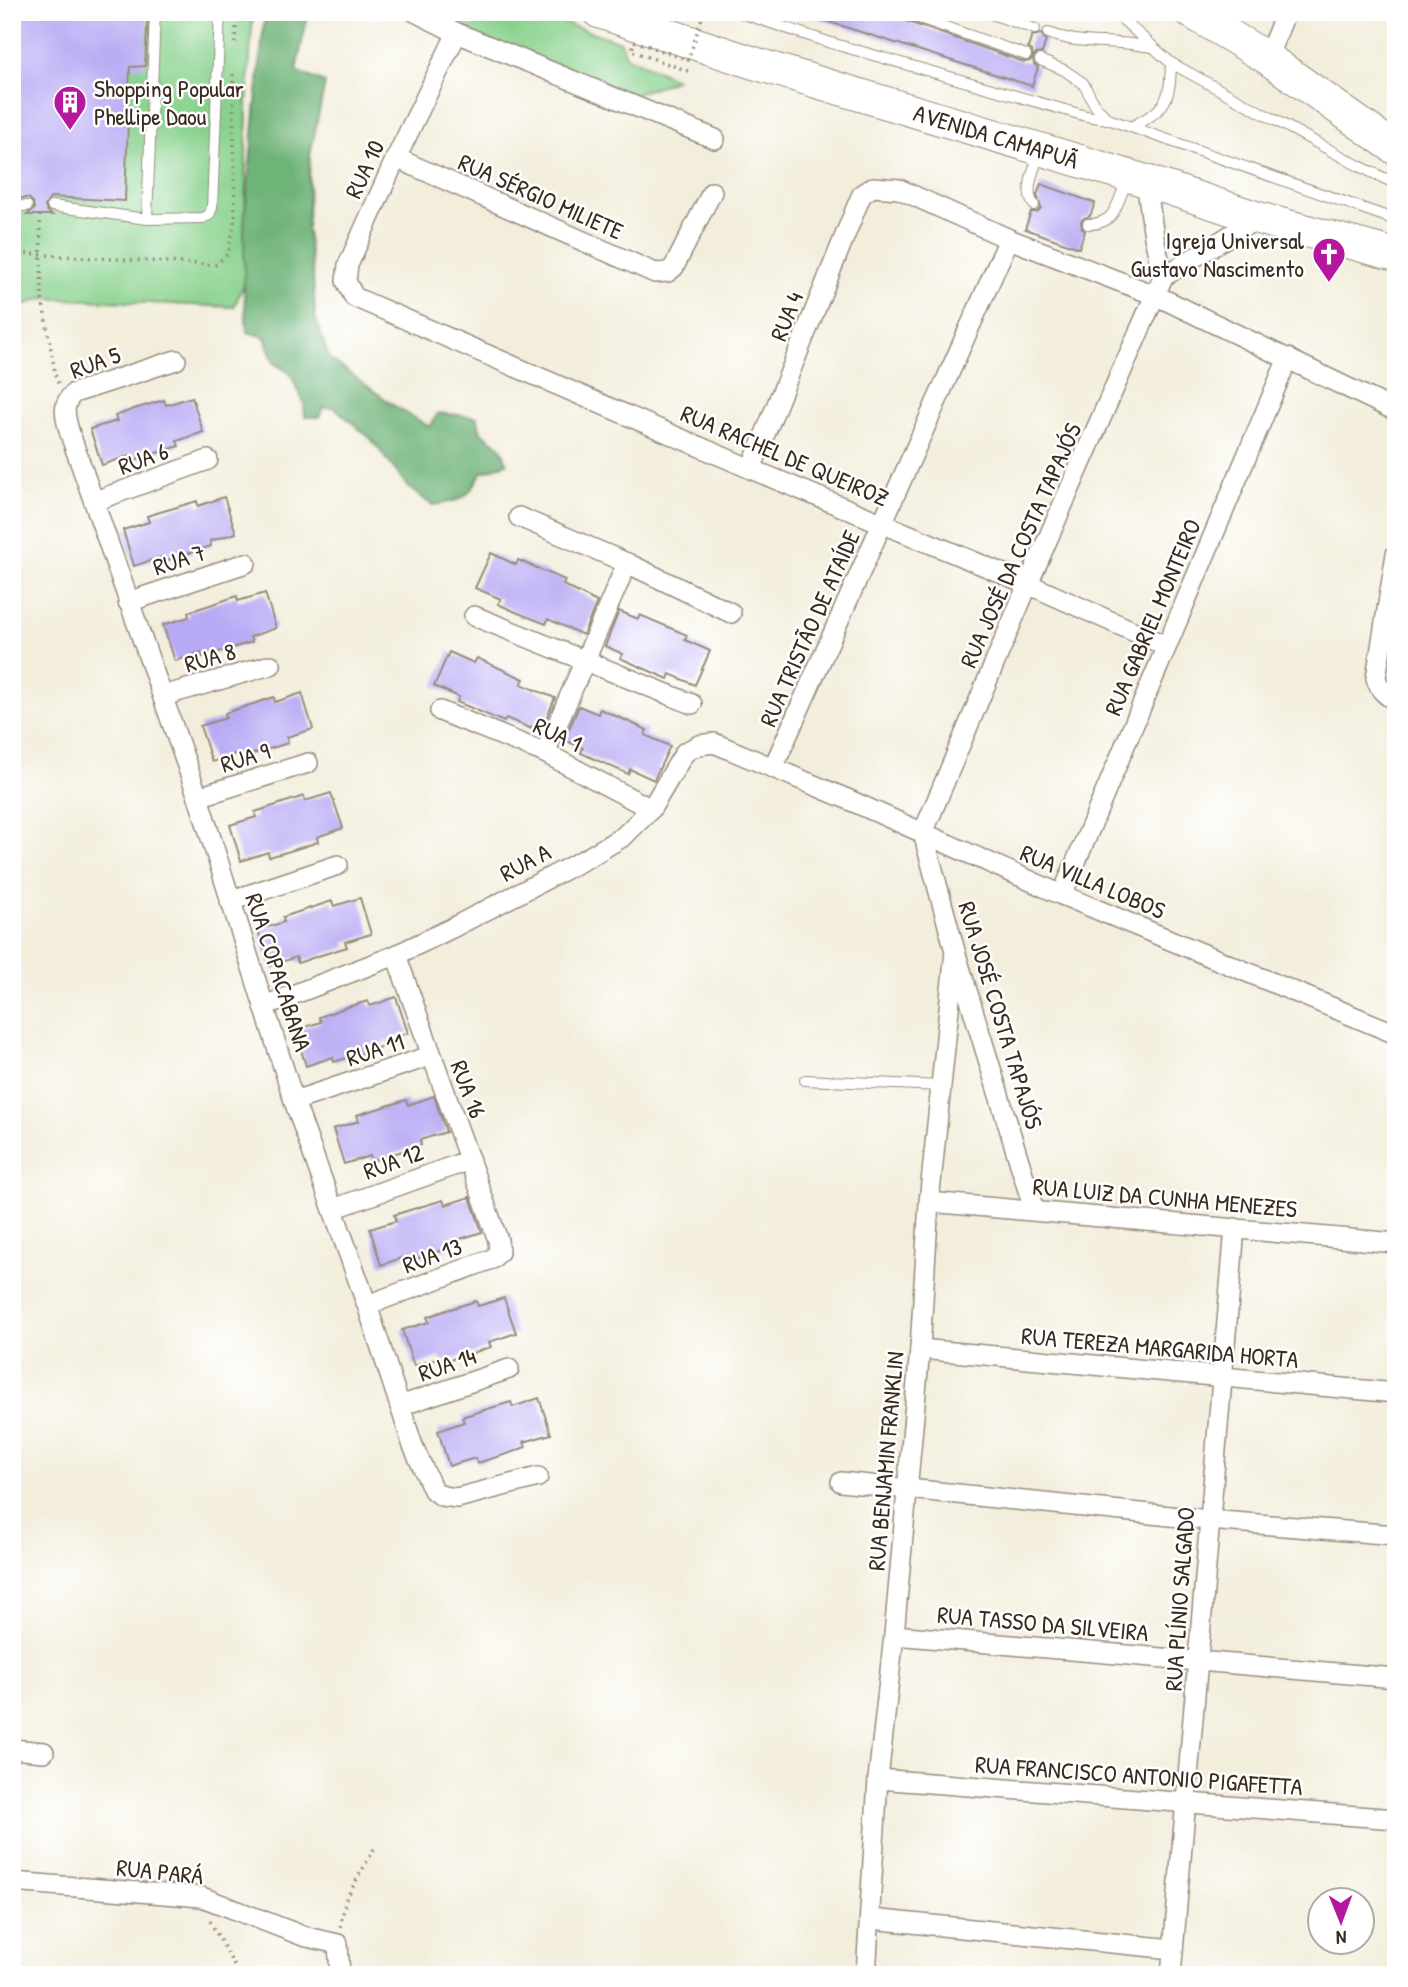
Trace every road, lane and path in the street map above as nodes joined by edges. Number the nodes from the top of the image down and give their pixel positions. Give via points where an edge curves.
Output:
1 (155, 12) edge
2 (220, 12) edge
3 (237, 12) edge
4 (415, 12) edge
5 (599, 12) edge
6 (704, 12) edge
7 (738, 12) edge
8 (902, 12) edge
9 (986, 12) edge
10 (1110, 12) edge
11 (1191, 12) edge
12 (1286, 12) edge
13 (1035, 29) dead end
14 (457, 33) junction
15 (1048, 33) dead end
16 (234, 46) dead end
17 (1152, 47) junction
18 (1026, 55) dead end
19 (1267, 58) junction
20 (1040, 60) dead end
21 (1171, 63) junction
22 (233, 69) dead end
23 (688, 71) dead end
24 (1108, 119) junction
25 (1131, 127) junction
26 (715, 139) dead end
27 (1040, 149) junction
28 (1396, 149) edge
29 (396, 158) junction
30 (1137, 178) junction
31 (1396, 184) edge
32 (712, 191) dead end
33 (1034, 205) dead end
34 (12, 206) edge
35 (27, 206) dead end
36 (52, 206) dead end
37 (40, 215) dead end
38 (1258, 218) junction
39 (147, 219) junction
40 (1396, 220) edge
41 (1088, 224) dead end
42 (1009, 239) junction
43 (12, 253) edge
44 (42, 253) junction
45 (1396, 255) edge
46 (1163, 277) junction
47 (1157, 296) junction
48 (385, 311) joint
49 (1288, 358) junction
50 (176, 360) dead end
51 (68, 398) junction
52 (1396, 411) edge
53 (70, 434) joint
54 (208, 460) dead end
55 (751, 469) junction
56 (95, 501) junction
57 (519, 517) dead end
58 (884, 523) junction
59 (1396, 554) edge
60 (246, 563) dead end
61 (627, 563) junction
62 (1028, 584) junction
63 (128, 602) junction
64 (731, 612) dead end
65 (474, 616) dead end
66 (1166, 646) junction
67 (584, 662) junction
68 (271, 665) dead end
69 (163, 696) junction
70 (1396, 701) edge
71 (692, 705) dead end
72 (440, 711) dead end
73 (545, 753) junction
74 (308, 763) dead end
75 (773, 768) junction
76 (198, 797) junction
77 (651, 809) junction
78 (923, 833) junction
79 (338, 865) dead end
80 (1062, 895) junction
81 (230, 901) junction
82 (955, 951) junction
83 (396, 955) junction
84 (264, 1006) junction
85 (1396, 1034) edge
86 (430, 1056) junction
87 (805, 1080) dead end
88 (941, 1086) junction
89 (294, 1101) junction
90 (470, 1160) junction
91 (929, 1202) junction
92 (333, 1209) junction
93 (1034, 1210) junction
94 (1235, 1228) junction
95 (498, 1240) joint
96 (1396, 1243) edge
97 (367, 1305) junction
98 (920, 1349) junction
99 (509, 1369) dead end
100 (1224, 1378) junction
101 (1396, 1393) edge
102 (400, 1406) junction
103 (538, 1477) dead end
104 (841, 1482) dead end
105 (907, 1491) junction
106 (1209, 1520) junction
107 (1396, 1535) edge
108 (894, 1635) junction
109 (1199, 1661) junction
110 (1396, 1678) edge
111 (12, 1749) edge
112 (44, 1752) dead end
113 (878, 1779) junction
114 (1187, 1804) junction
115 (1396, 1819) edge
116 (375, 1847) dead end
117 (12, 1882) edge
118 (871, 1919) junction
119 (212, 1927) dead end
120 (338, 1944) junction
121 (1173, 1949) junction
122 (239, 1975) edge
123 (340, 1975) edge
124 (866, 1975) edge
125 (1171, 1975) edge

1 - 39 lane
2 - 39 lane via 212,208 203,218
3 - 16 path
4 - 14 street
5 - 27 main road, AVENIDA CAMAPUÃ
6 - 23 path, bridge via 688,60 634,41 632,51
7 - 24 lane via 871,55
8 - 18 lane
9 - 13 lane
10 - 17 lane
11 - 19 main road
12 - 19 street
14 - 26 street
14 - 29 street, RUA 10
15 - 17 lane via 1082,42
17 - 21 lane
19 - 28 main road
20 - 24 lane via 1083,83
21 - 25 lane via 1168,98
21 - 31 lane
22 - 44 path via 236,218 228,254 215,265
24 - 25 lane
25 - 40 lane
27 - 30 main road, AVENIDA CAMAPUÃ
27 - 33 lane via 1028,191
29 - 32 street, RUA SÉRGIO MILIETE via 655,273 674,267
29 - 48 street, RUA 10 via 348,265 346,281 354,297
30 - 38 main road, AVENIDA CAMAPUÃ
30 - 41 lane via 1110,219
30 - 46 street
34 - 35 lane
36 - 39 lane
37 - 44 path
38 - 45 main road, AVENIDA CAMAPUÃ
38 - 46 street
42 - 47 street
42 - 55 street, RUA 4 via 899,188 873,187 862,194
42 - 58 street, RUA TRISTÃO DE ATAÍDE
43 - 44 path
44 - 51 path via 42,298 53,365
46 - 47 street, RUA JOSÉ DA COSTA TAPAJÓS
47 - 49 street
47 - 62 street, RUA JOSÉ DA COSTA TAPAJÓS
48 - 55 street, RUA RACHEL DE QUEIROZ
49 - 52 street
49 - 66 street, RUA GABRIEL MONTEIRO
50 - 51 street, RUA 5 via 85,388
51 - 53 street, RUA 5 via 65,415
53 - 56 street, RUA COPACABANA
54 - 56 street, RUA 6
55 - 58 street, RUA RACHEL DE QUEIROZ
56 - 63 street, RUA COPACABANA
57 - 61 street
58 - 62 street, RUA RACHEL DE QUEIROZ
58 - 75 street, RUA TRISTÃO DE ATAÍDE
59 - 70 street via 1376,678 1379,688
60 - 63 street, RUA 7
61 - 64 street
61 - 67 street
62 - 66 street, RUA RACHEL DE QUEIROZ
62 - 78 street, RUA JOSÉ DA COSTA TAPAJÓS
63 - 69 street, RUA COPACABANA
65 - 67 street
66 - 80 street, RUA GABRIEL MONTEIRO
67 - 71 street
67 - 73 street
68 - 69 street, RUA 8
69 - 76 street, RUA COPACABANA
72 - 73 street, RUA 1
73 - 77 street, RUA 1
74 - 76 street, RUA 9
75 - 77 street, RUA A via 714,743 699,745 685,752
75 - 78 street, RUA VILLA LOBOS
76 - 81 street, RUA COPACABANA
77 - 83 street, RUA A via 624,836 587,858
78 - 80 street, RUA VILLA LOBOS
78 - 82 street, RUA JOSÉ COSTA TAPAJÓS
79 - 81 street
80 - 85 street, RUA VILLA LOBOS
81 - 84 street, RUA COPACABANA
82 - 88 street, RUA BENJAMIN FRANKLIN
82 - 93 street, RUA JOSÉ COSTA TAPAJÓS
83 - 84 street, RUA A
83 - 86 street, RUA 16
84 - 89 street, RUA COPACABANA
86 - 89 street, RUA 11
86 - 90 street, RUA 16
87 - 88 lane
88 - 91 street, RUA BENJAMIN FRANKLIN
89 - 92 street, RUA COPACABANA
90 - 92 street, RUA 12
90 - 95 street, RUA 16
91 - 93 street, RUA LUIZ DA CUNHA MENEZES
91 - 98 street, RUA BENJAMIN FRANKLIN
92 - 97 street, RUA COPACABANA
93 - 94 street, RUA LUIZ DA CUNHA MENEZES
94 - 96 street, RUA LUIZ DA CUNHA MENEZES
94 - 100 street, RUA PLÍNIO SALGADO
95 - 97 street, RUA 13 via 499,1252 492,1259
97 - 102 street, RUA COPACABANA
98 - 100 street, RUA TEREZA MARGARIDA HORTA
98 - 105 street, RUA BENJAMIN FRANKLIN
99 - 102 street, RUA 14
100 - 101 street, RUA TEREZA MARGARIDA HORTA
100 - 106 street, RUA PLÍNIO SALGADO
102 - 103 street, RUA COPACABANA via 433,1490 450,1497
104 - 105 street
105 - 106 street
105 - 108 street, RUA BENJAMIN FRANKLIN
106 - 107 street
106 - 109 street, RUA PLÍNIO SALGADO
108 - 109 street, RUA TASSO DA SILVEIRA
108 - 113 street, RUA BENJAMIN FRANKLIN
109 - 110 street, RUA TASSO DA SILVEIRA
109 - 114 street, RUA PLÍNIO SALGADO
111 - 112 street
113 - 114 street, RUA FRANCISCO ANTONIO PIGAFETTA
113 - 118 street, RUA BENJAMIN FRANKLIN
114 - 115 street, RUA FRANCISCO ANTONIO PIGAFETTA
114 - 121 street, RUA PLÍNIO SALGADO
116 - 120 path via 346,1899
117 - 120 street, RUA PARÁ via 202,1897 303,1936
118 - 121 street
118 - 124 street, RUA BENJAMIN FRANKLIN
119 - 122 path
120 - 123 street
121 - 125 street, RUA PLÍNIO SALGADO

